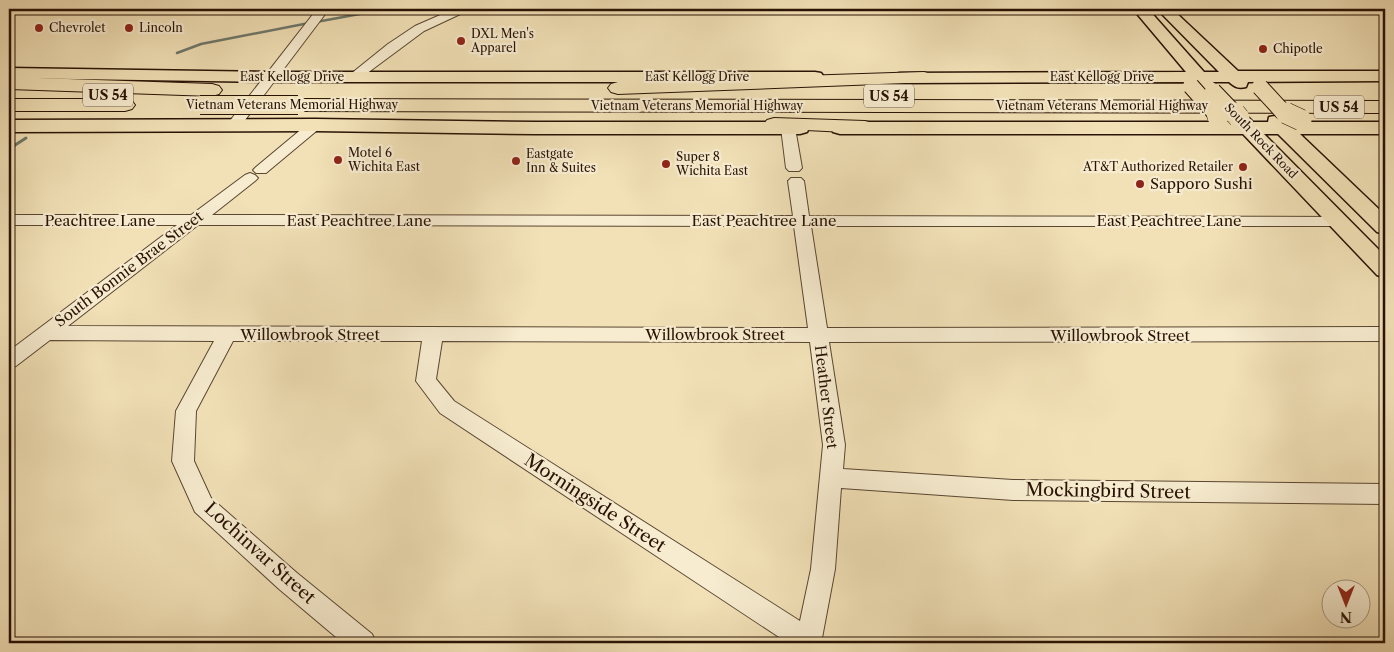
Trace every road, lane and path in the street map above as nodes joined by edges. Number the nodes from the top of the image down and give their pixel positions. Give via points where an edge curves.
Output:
1 (465, 9) edge
2 (1140, 9) edge
3 (1164, 9) edge
4 (321, 11) edge
5 (9, 73) edge
6 (1385, 76) edge
7 (271, 77) junction
8 (324, 77) junction
9 (353, 77) junction
10 (924, 78) junction
11 (1252, 82) junction
12 (9, 83) edge
13 (1200, 84) junction
14 (1385, 91) edge
15 (210, 92) junction
16 (9, 94) edge
17 (392, 95) junction
18 (1385, 95) edge
19 (339, 100) junction
20 (9, 105) edge
21 (168, 105) junction
22 (1292, 108) junction
23 (1385, 108) edge
24 (9, 110) edge
25 (1211, 122) junction
26 (1243, 123) junction
27 (1278, 123) junction
28 (178, 125) junction
29 (234, 125) junction
30 (295, 125) junction
31 (315, 125) junction
32 (9, 126) edge
33 (788, 128) junction
34 (865, 128) junction
35 (1334, 128) junction
36 (1385, 128) edge
37 (9, 220) edge
38 (192, 221) junction
39 (802, 221) junction
40 (1337, 221) junction
41 (1385, 227) edge
42 (1385, 270) edge
43 (46, 333) junction
44 (433, 334) junction
45 (1385, 334) edge
46 (818, 335) junction
47 (226, 336) junction
48 (9, 361) edge
49 (832, 478) junction
50 (1385, 494) edge
51 (363, 643) edge
52 (810, 643) edge

1 - 9 street via 426,23
2 - 13 main road, South Rock Road
3 - 11 main road, South Rock Road
4 - 7 street
5 - 15 main road, East Kellogg Drive
6 - 11 main road
7 - 8 main road, East Kellogg Drive
7 - 15 main road, East Kellogg Drive
7 - 29 street
8 - 9 main road, East Kellogg Drive
8 - 30 main road via 308,79 293,86 275,107 273,119
9 - 10 main road, East Kellogg Drive
10 - 13 main road, East Kellogg Drive via 1161,77
10 - 17 highway
11 - 13 main road
11 - 22 main road, bridge via 1283,112
11 - 27 main road, South Rock Road
12 - 15 highway
13 - 25 main road, bridge via 1218,113
13 - 26 main road, South Rock Road, bridge
14 - 22 highway
15 - 16 highway, Vietnam Veterans Memorial Highway / US 54
15 - 19 highway, Vietnam Veterans Memorial Highway / US 54, bridge
15 - 21 highway, Vietnam Veterans Memorial Highway / US 54
15 - 28 main road via 236,82 238,86 212,115
17 - 19 highway, Vietnam Veterans Memorial Highway / US 54
17 - 22 highway, Vietnam Veterans Memorial Highway / US 54
18 - 22 highway, Vietnam Veterans Memorial Highway / US 54
19 - 22 highway, Vietnam Veterans Memorial Highway / US 54
19 - 34 highway
20 - 21 highway, Vietnam Veterans Memorial Highway / US 54
21 - 24 highway
22 - 23 highway
22 - 35 main road
25 - 26 main road
25 - 34 main road
26 - 27 main road
26 - 40 main road, South Rock Road
27 - 35 main road
27 - 41 main road, South Rock Road
28 - 29 main road
28 - 32 main road
29 - 30 main road
30 - 31 main road
31 - 33 main road
31 - 38 street, South Bonnie Brae Street
33 - 34 main road
33 - 39 street, Heather Street
35 - 36 main road
37 - 38 street, Peachtree Lane
38 - 39 street, East Peachtree Lane
38 - 43 street, South Bonnie Brae Street
39 - 40 street, East Peachtree Lane
39 - 46 street, Heather Street
40 - 42 main road, South Rock Road
43 - 47 street, Willowbrook Street
43 - 48 street, South Bonnie Brae Street
44 - 46 street, Willowbrook Street
44 - 47 street, Willowbrook Street
44 - 52 street, Morningside Street via 426,381 446,407
45 - 46 street, Willowbrook Street
46 - 49 street, Heather Street via 834,445
47 - 51 street, Lochinvar Street via 186,411 183,461 203,505
49 - 50 street, Mockingbird Street via 1013,490
49 - 52 street, Heather Street via 823,569

